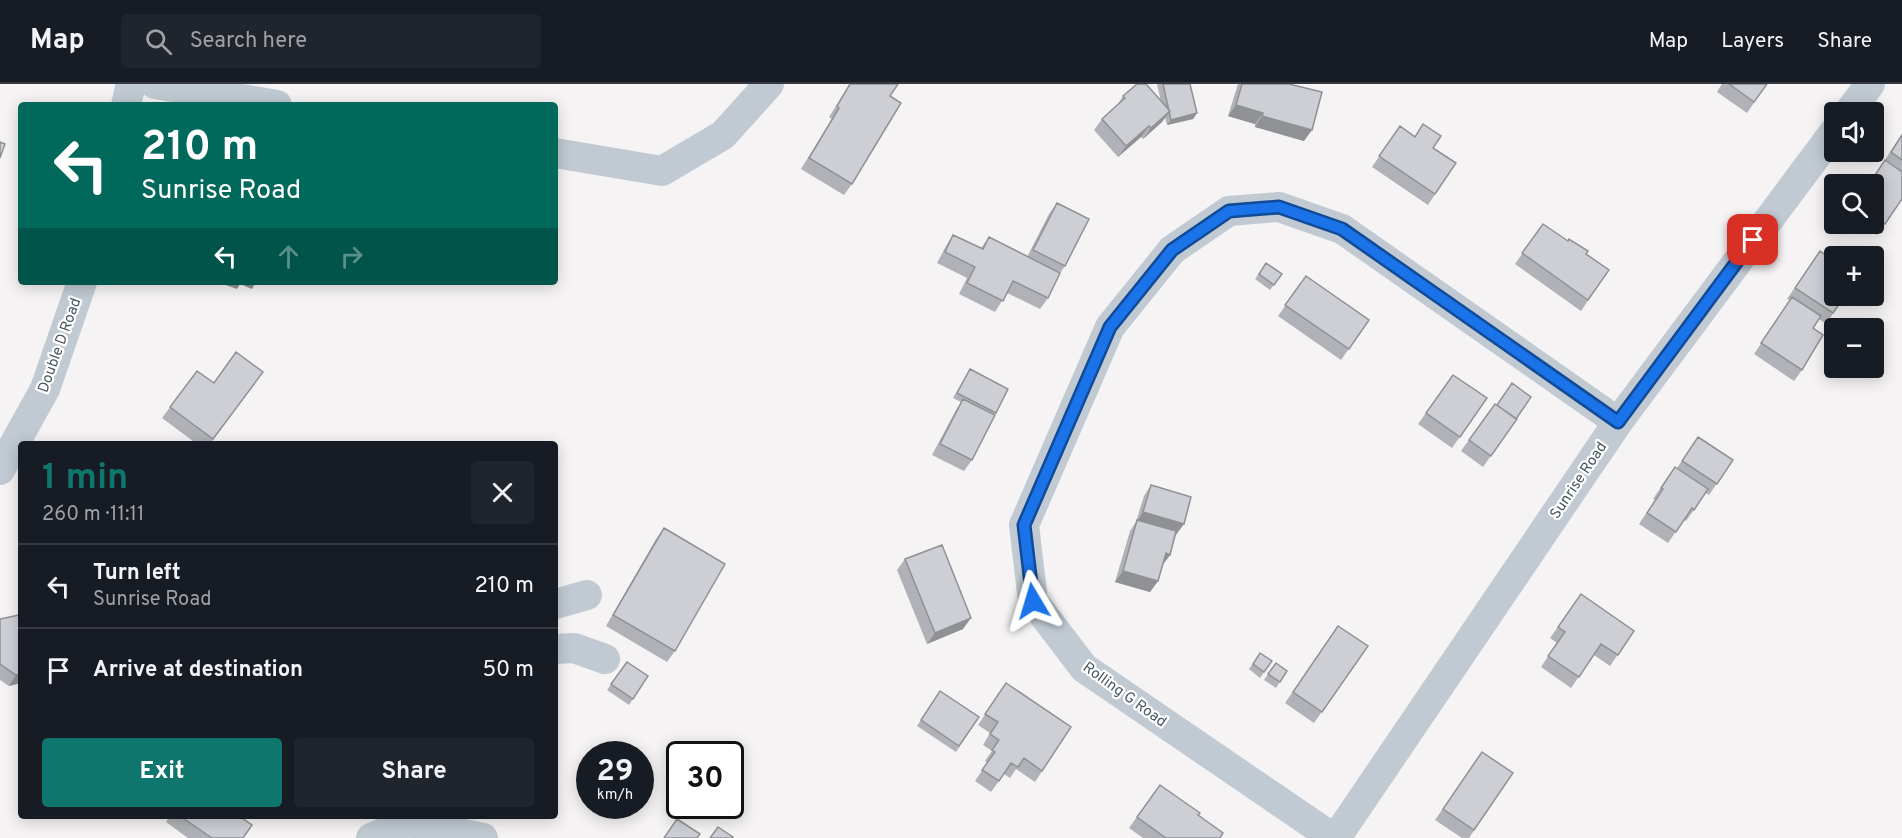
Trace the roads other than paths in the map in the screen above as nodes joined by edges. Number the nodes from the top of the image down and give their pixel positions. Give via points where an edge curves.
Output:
1 (131, 84) edge
2 (154, 84) edge
3 (769, 84) edge
4 (1870, 84) edge
5 (127, 102) edge
6 (259, 102) edge
7 (1856, 102) edge
8 (1824, 145) edge
9 (558, 154) edge
10 (81, 285) edge
11 (1618, 422) junction
12 (0, 470) edge
13 (587, 594) dead end
14 (558, 603) edge
15 (558, 649) edge
16 (606, 659) dead end
17 (478, 830) edge
18 (371, 838) edge
19 (1335, 838) edge

1 - 5 street
2 - 6 street
3 - 9 street via 723,135 662,171
4 - 7 street
8 - 11 street, Sunrise Road
10 - 12 street, Double D Road via 45,388
11 - 19 street, Sunrise Road
11 - 19 street, Rolling G Road via 1342,229 1279,207 1229,211 1172,250 1110,327 1024,525 1033,601 1084,668
13 - 14 street
15 - 16 street via 574,648
17 - 18 street via 408,822

